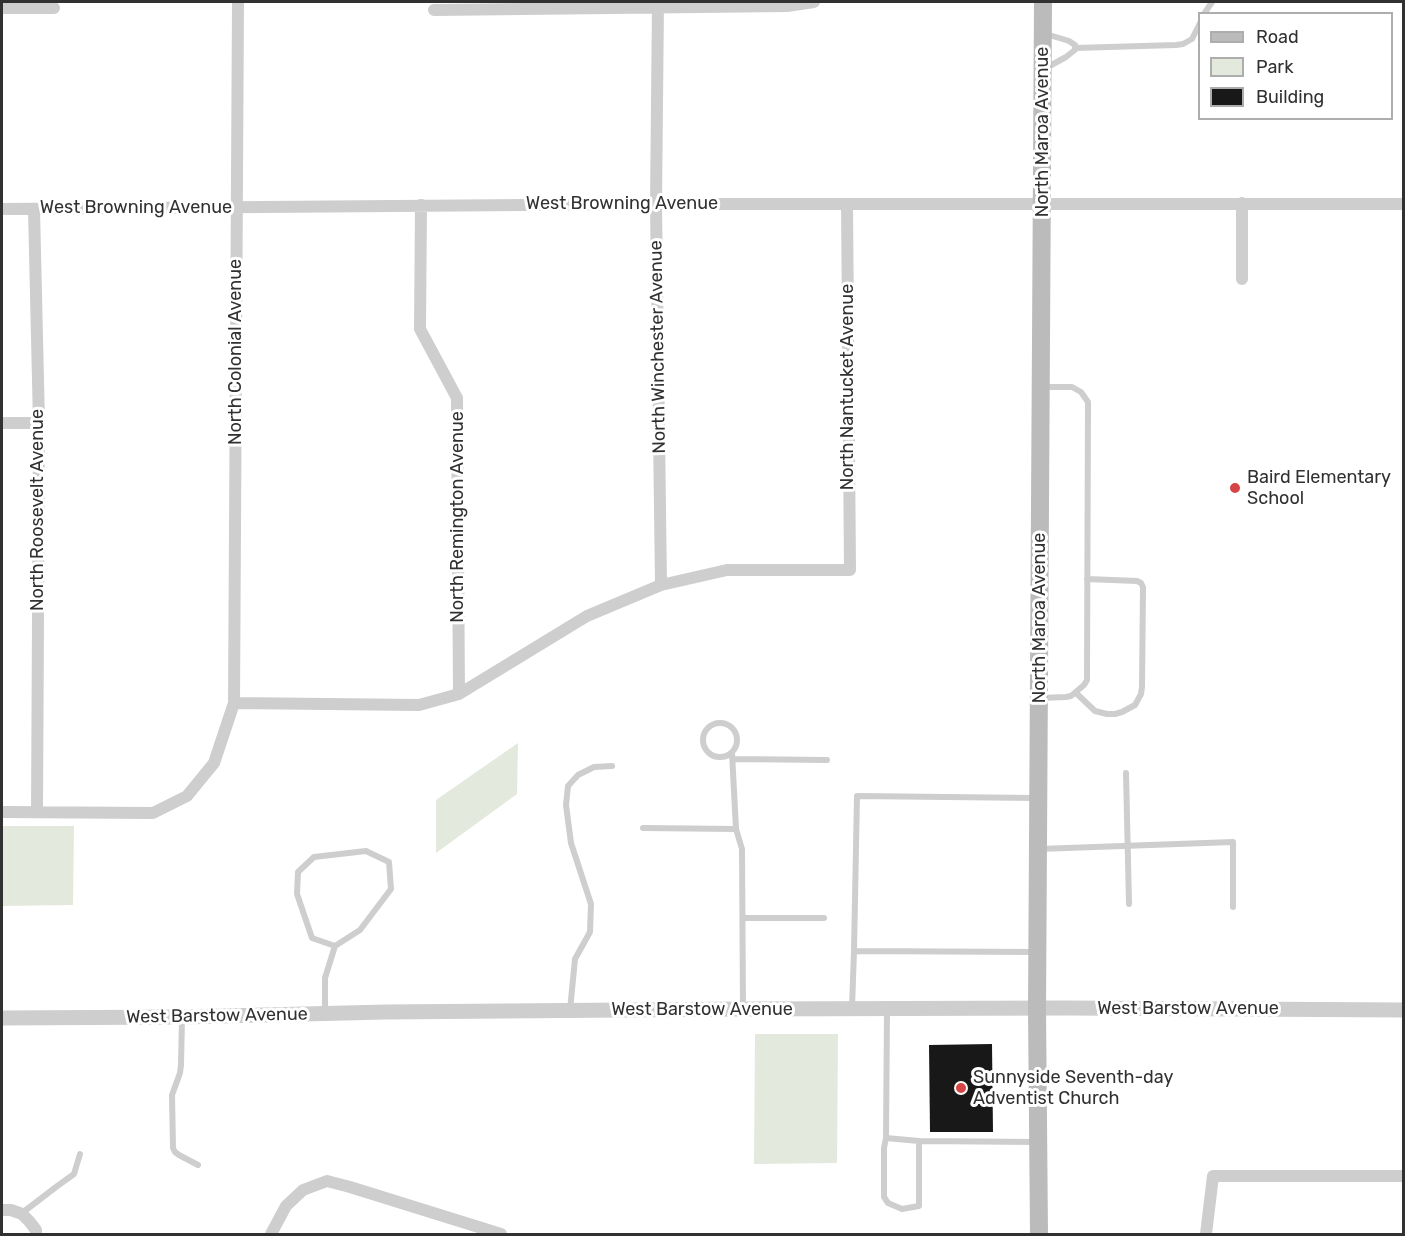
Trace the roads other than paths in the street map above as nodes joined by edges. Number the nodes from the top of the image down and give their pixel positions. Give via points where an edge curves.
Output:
1 (238, 2) edge
2 (814, 2) edge
3 (1043, 2) edge
4 (658, 4) edge
5 (2, 8) edge
6 (54, 8) dead end
7 (434, 10) dead end
8 (1198, 27) edge
9 (1043, 33) junction
10 (1075, 48) junction
11 (1043, 70) junction
12 (1242, 203) junction
13 (656, 204) junction
14 (847, 204) junction
15 (1042, 204) junction
16 (1404, 204) edge
17 (421, 205) junction
18 (237, 208) junction
19 (2, 209) edge
20 (34, 209) junction
21 (1242, 279) dead end
22 (1041, 387) junction
23 (2, 423) edge
24 (39, 423) junction
25 (1087, 579) junction
26 (661, 585) junction
27 (1076, 693) junction
28 (459, 694) junction
29 (1039, 698) junction
30 (234, 703) junction
31 (732, 756) junction
32 (827, 760) dead end
33 (612, 766) dead end
34 (1126, 773) dead end
35 (1039, 798) junction
36 (2, 812) edge
37 (37, 812) junction
38 (643, 828) dead end
39 (736, 829) junction
40 (1128, 847) junction
41 (1038, 849) junction
42 (1129, 904) dead end
43 (1233, 907) dead end
44 (743, 918) junction
45 (824, 918) dead end
46 (335, 946) junction
47 (854, 951) junction
48 (1037, 952) junction
49 (1037, 1008) junction
50 (743, 1009) junction
51 (852, 1009) junction
52 (887, 1009) junction
53 (1404, 1010) edge
54 (570, 1011) junction
55 (325, 1014) junction
56 (182, 1017) junction
57 (2, 1018) edge
58 (886, 1138) junction
59 (919, 1141) junction
60 (1038, 1142) junction
61 (80, 1154) dead end
62 (198, 1165) dead end
63 (1404, 1176) edge
64 (2, 1210) edge
65 (22, 1214) junction
66 (36, 1234) edge
67 (271, 1234) edge
68 (501, 1234) edge
69 (1039, 1234) edge
70 (1206, 1234) edge

1 - 18 street, North Colonial Avenue
2 - 4 street via 787,6
3 - 9 main road, North Maroa Avenue
4 - 7 street
4 - 13 street, North Winchester Avenue
5 - 6 street
8 - 10 lane via 1192,39 1183,44
9 - 10 lane via 1070,41
9 - 11 main road, North Maroa Avenue
10 - 11 lane
11 - 15 main road, North Maroa Avenue
12 - 15 street, West Browning Avenue
12 - 16 street, West Browning Avenue
12 - 21 street
13 - 14 street, West Browning Avenue
13 - 17 street, West Browning Avenue
13 - 26 street, North Winchester Avenue
14 - 15 street, West Browning Avenue
14 - 26 street, North Nantucket Avenue via 850,570 727,570
15 - 22 main road, North Maroa Avenue
17 - 18 street, West Browning Avenue
17 - 28 street, North Remington Avenue via 420,329 457,398
18 - 20 street, West Browning Avenue
18 - 30 street, North Colonial Avenue
19 - 20 street, West Browning Avenue
20 - 24 street, North Roosevelt Avenue
22 - 25 lane via 1072,387 1088,402
22 - 29 main road, North Maroa Avenue
23 - 24 street
24 - 37 street, North Roosevelt Avenue
25 - 27 lane via 1087,680
25 - 27 lane via 1141,583 1142,687 1136,705 1115,714 1095,711
26 - 28 street via 587,616
27 - 29 lane via 1066,698
28 - 30 street via 419,705
29 - 35 main road, North Maroa Avenue
30 - 37 street, North Colonial Avenue via 214,763 187,796 153,813
31 - 31 lane via 716,756 707,750 703,740 711,726 727,724 735,732 737,743
31 - 32 lane
31 - 39 lane
33 - 54 lane via 594,767 568,786 566,805 572,843 591,904 590,932 575,959
34 - 40 lane
35 - 41 main road, North Maroa Avenue
35 - 47 lane via 857,796
36 - 37 street, North Colonial Avenue
38 - 39 lane
39 - 44 lane via 742,849
40 - 41 lane
40 - 42 lane
40 - 43 lane via 1233,842
41 - 48 main road, North Maroa Avenue
44 - 45 lane
44 - 50 lane
46 - 46 lane via 360,930 391,889 389,862 366,851 314,857 298,872 297,894 312,938
46 - 55 lane via 325,978
47 - 48 lane
47 - 51 lane
48 - 49 main road, North Maroa Avenue
49 - 52 street, West Barstow Avenue
49 - 53 street, West Barstow Avenue
49 - 60 main road, North Maroa Avenue
50 - 51 street, West Barstow Avenue
50 - 54 street, West Barstow Avenue
51 - 52 street, West Barstow Avenue
52 - 58 lane
54 - 55 street, West Barstow Avenue
55 - 56 street, West Barstow Avenue
56 - 57 street, West Barstow Avenue
56 - 62 lane via 180,1073 172,1095 172,1148
58 - 59 lane
58 - 59 lane via 884,1197 902,1209 919,1206
59 - 60 lane
60 - 69 main road, North Maroa Avenue
61 - 65 lane via 74,1174
63 - 70 street via 1213,1176
64 - 65 street
65 - 66 street
67 - 68 street via 286,1206 303,1190 327,1181

